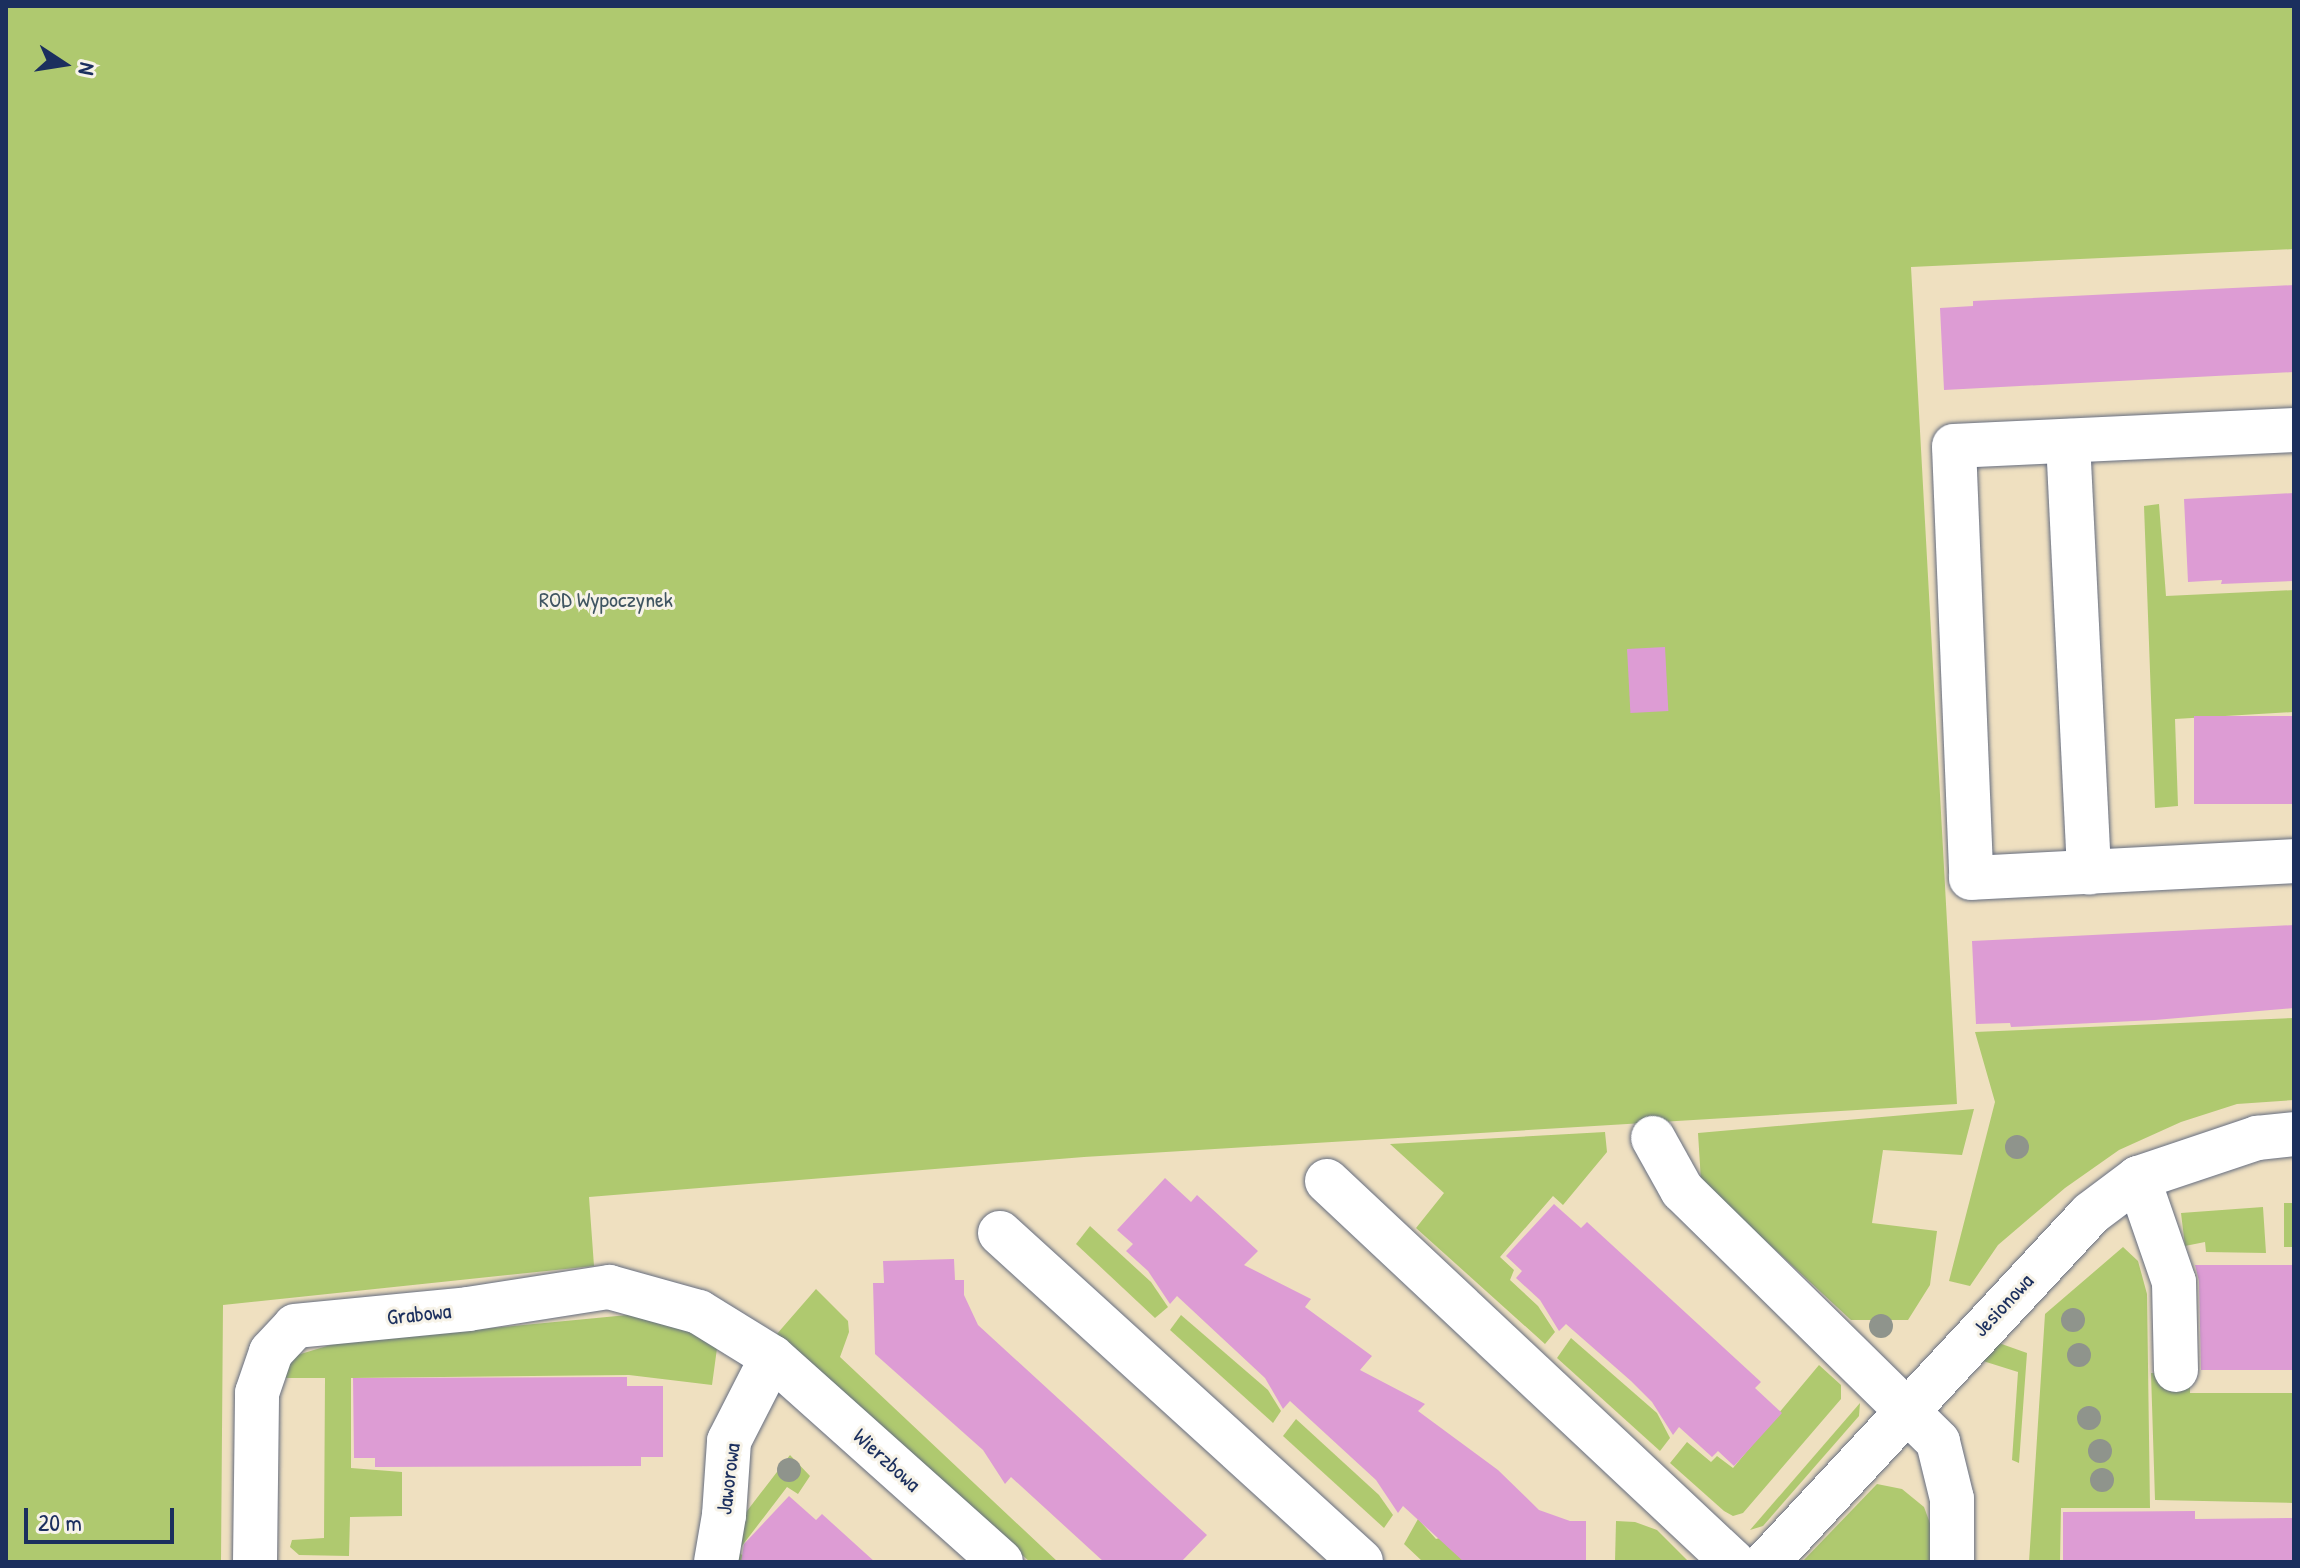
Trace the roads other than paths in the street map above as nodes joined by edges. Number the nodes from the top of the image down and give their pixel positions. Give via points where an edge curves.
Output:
1 (2294, 430) edge
2 (2068, 441) junction
3 (2294, 861) edge
4 (2089, 872) junction
5 (2294, 1134) edge
6 (1653, 1138) dead end
7 (2138, 1178) junction
8 (1327, 1181) dead end
9 (1000, 1233) dead end
10 (772, 1357) junction
11 (2176, 1370) dead end
12 (1907, 1409) junction
13 (255, 1562) edge
14 (716, 1562) edge
15 (1001, 1562) edge
16 (1361, 1562) edge
17 (1733, 1562) edge
18 (1767, 1562) edge
19 (1952, 1562) edge

1 - 2 street
2 - 4 street
2 - 4 street via 1954,446 1970,863 1971,878
3 - 4 street
5 - 7 street, Jesionowa via 2257,1138
6 - 12 street via 1682,1190
7 - 11 street via 2174,1282
7 - 12 street, Jesionowa via 2090,1214
8 - 17 street
9 - 16 street
10 - 13 street, Grabowa via 699,1312 609,1287 468,1309 295,1326 271,1352 257,1393
10 - 14 street, Jaworowa via 729,1441
10 - 15 street, Wierzbowa
12 - 18 street, Jesionowa
12 - 19 street via 1938,1442 1952,1499

